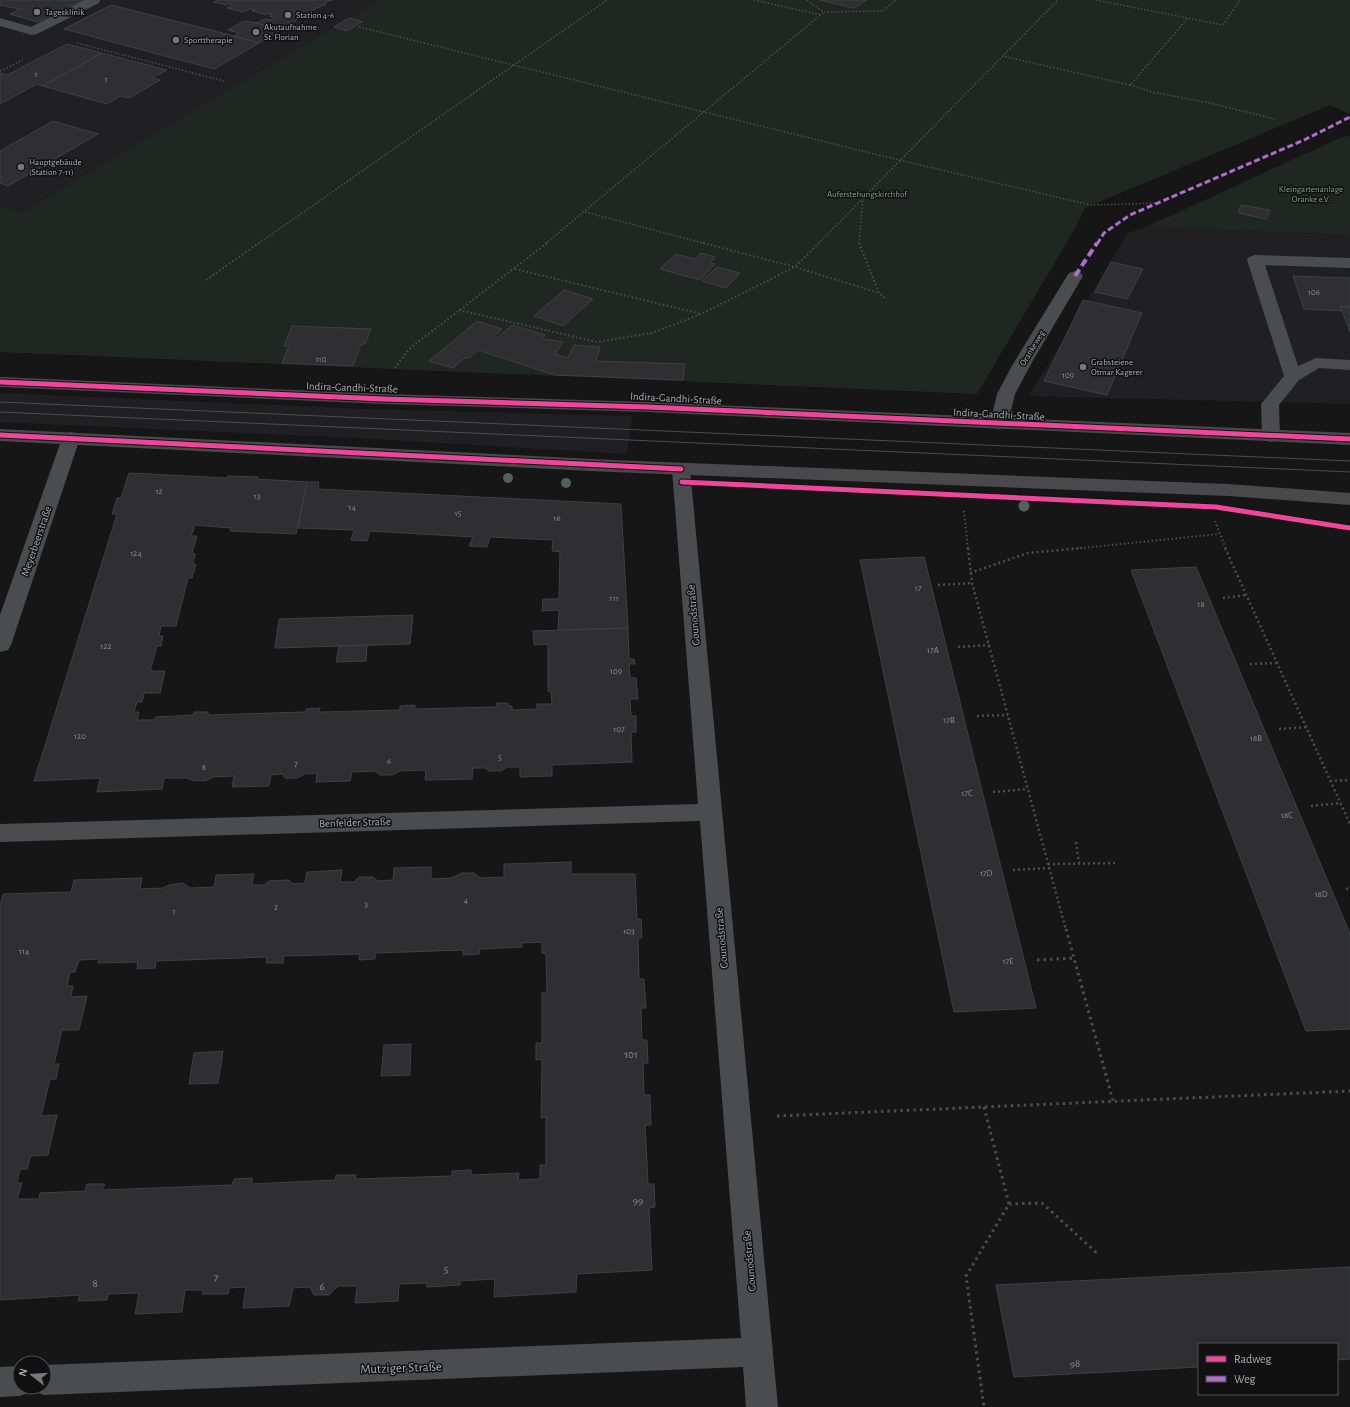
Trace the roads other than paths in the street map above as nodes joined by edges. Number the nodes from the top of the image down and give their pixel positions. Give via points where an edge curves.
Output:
1 (94, 0) edge
2 (0, 22) edge
3 (1350, 262) edge
4 (1075, 276) dead end
5 (1350, 365) edge
6 (1293, 376) junction
7 (0, 382) edge
8 (999, 424) junction
9 (0, 435) edge
10 (1271, 436) junction
11 (72, 438) junction
12 (1350, 439) edge
13 (681, 469) junction
14 (1350, 499) edge
15 (0, 645) edge
16 (710, 812) junction
17 (0, 833) edge
18 (757, 1352) junction
19 (52, 1380) edge
20 (12, 1381) edge
21 (0, 1382) edge
22 (762, 1407) edge

1 - 2 street via 32,31
3 - 6 street via 1255,260
4 - 8 street, Orankeweg via 1006,394
5 - 6 street via 1316,363
6 - 10 street via 1270,404
7 - 8 main road, Indira-Gandhi-Straße via 383,399 659,407
8 - 10 main road, Indira-Gandhi-Straße
9 - 11 main road
10 - 12 main road, Indira-Gandhi-Straße
11 - 13 main road
11 - 15 street, Meyerbeerstraße
13 - 14 main road via 1228,490
13 - 16 street, Gounodstraße
16 - 17 street, Benfelder Straße
16 - 18 street, Gounodstraße
18 - 19 street, Mutziger Straße
18 - 22 street, Gounodstraße
20 - 21 street

